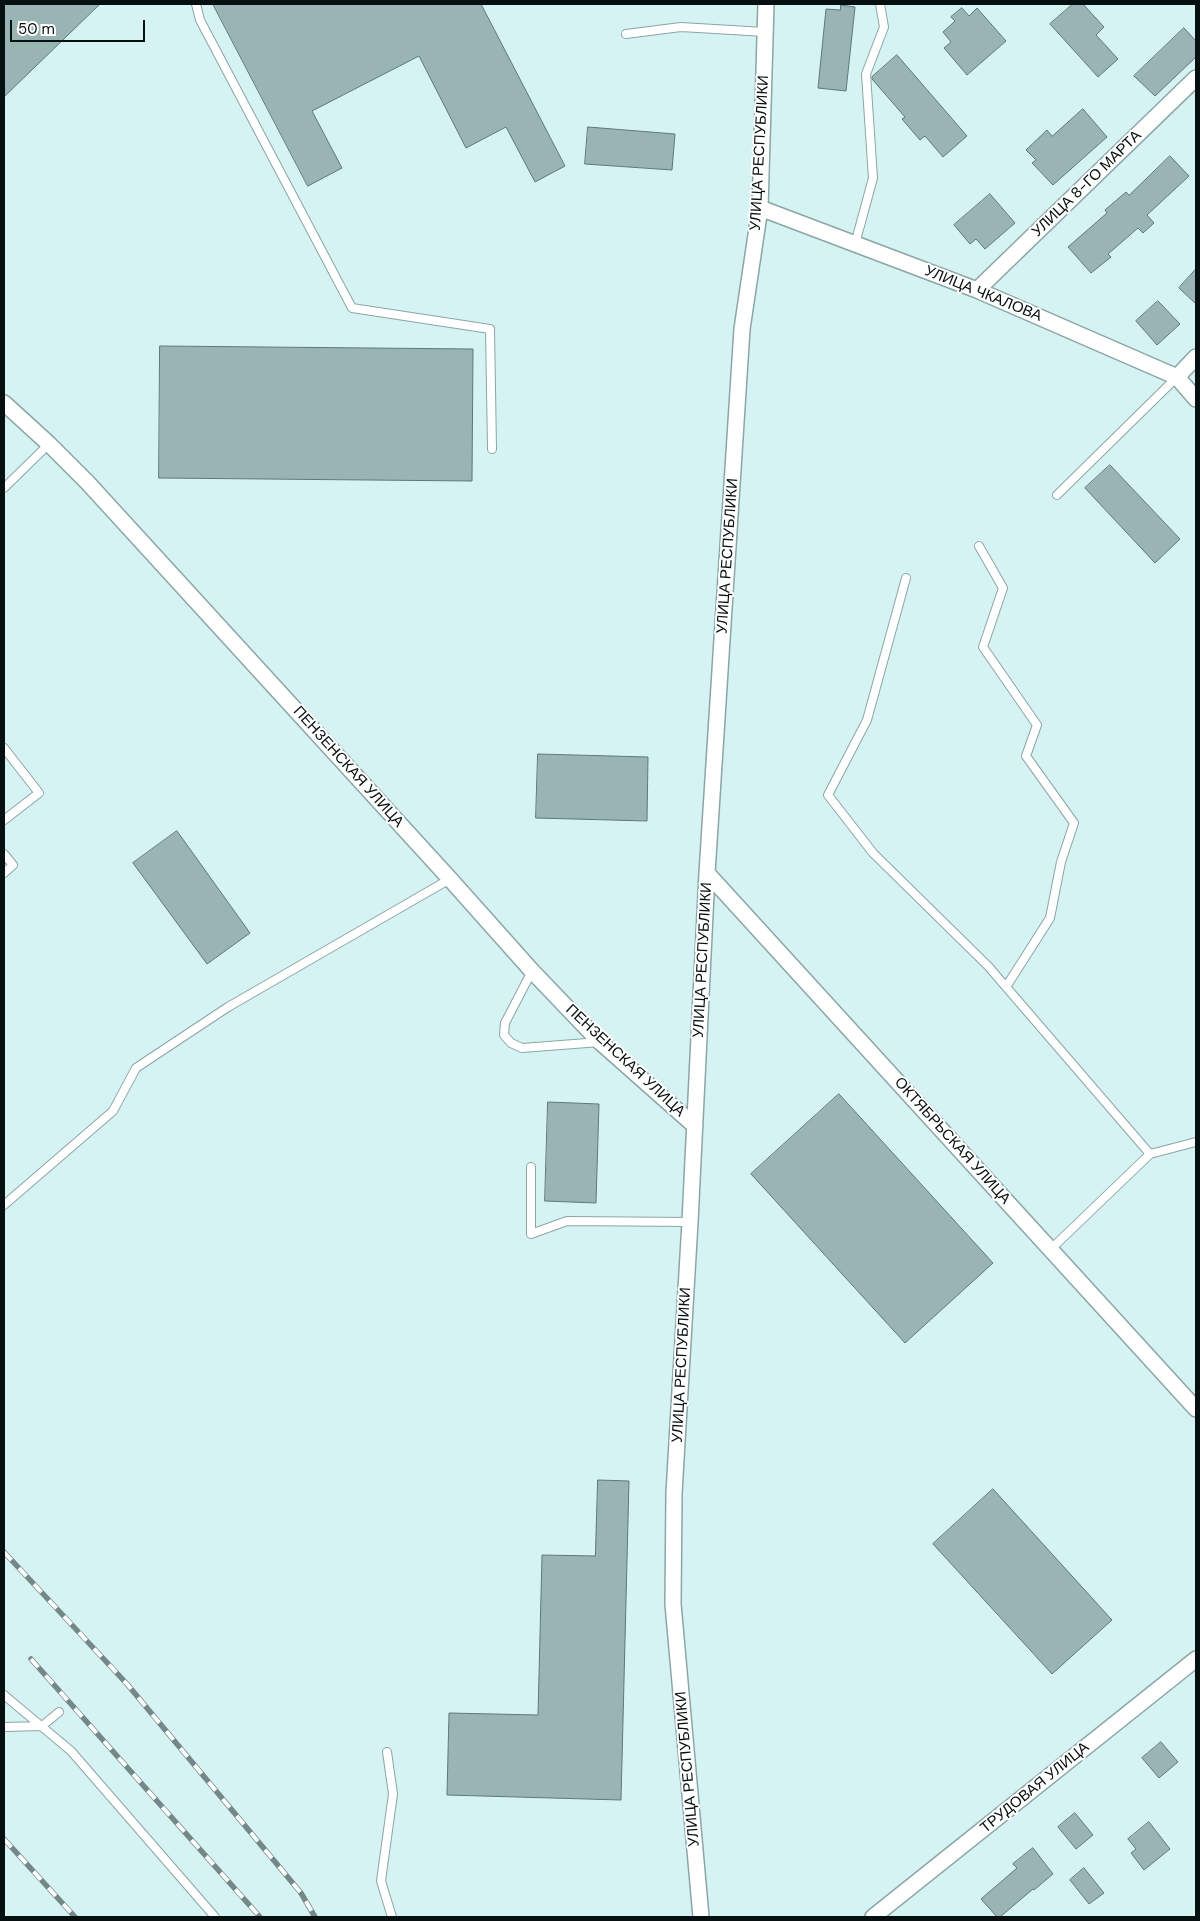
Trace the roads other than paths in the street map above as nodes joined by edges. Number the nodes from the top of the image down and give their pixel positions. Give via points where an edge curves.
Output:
1 (196, 4) edge
2 (766, 4) edge
3 (880, 4) edge
4 (765, 32) junction
5 (626, 34) dead end
6 (1196, 78) edge
7 (760, 208) junction
8 (855, 244) junction
9 (978, 290) junction
10 (1196, 357) edge
11 (1177, 377) junction
12 (1196, 399) edge
13 (4, 404) edge
14 (49, 444) junction
15 (492, 449) dead end
16 (4, 488) edge
17 (1057, 495) dead end
18 (979, 546) dead end
19 (906, 578) dead end
20 (4, 748) edge
21 (4, 821) edge
22 (4, 854) edge
23 (4, 873) edge
24 (707, 873) junction
25 (450, 879) junction
26 (532, 972) junction
27 (1006, 987) junction
28 (600, 1042) junction
29 (695, 1126) junction
30 (1196, 1142) edge
31 (1150, 1154) junction
32 (531, 1167) dead end
33 (4, 1205) edge
34 (690, 1222) junction
35 (1050, 1250) junction
36 (1196, 1409) edge
37 (1196, 1659) edge
38 (4, 1695) edge
39 (58, 1712) dead end
40 (42, 1726) junction
41 (4, 1728) edge
42 (387, 1752) dead end
43 (215, 1917) edge
44 (392, 1917) edge
45 (701, 1917) edge
46 (873, 1917) edge

1 - 15 lane via 200,20 352,308 490,329
2 - 4 street, УЛИЦА РЕСПУБЛИКИ
3 - 8 lane via 884,27 866,74 873,178
4 - 5 lane via 681,27
4 - 7 street, УЛИЦА РЕСПУБЛИКИ
6 - 9 street, УЛИЦА 8-ГО МАРТА
7 - 8 street, УЛИЦА ЧКАЛОВА
7 - 24 street, УЛИЦА РЕСПУБЛИКИ via 742,329
8 - 9 street, УЛИЦА ЧКАЛОВА
9 - 11 street, УЛИЦА ЧКАЛОВА
10 - 11 street
11 - 12 street, УЛИЦА ЧКАЛОВА
11 - 17 lane
13 - 14 street, ПЕНЗЕНСКАЯ УЛИЦА
14 - 16 lane
14 - 25 street, ПЕНЗЕНСКАЯ УЛИЦА
18 - 27 lane via 1003,588 983,647 1037,725 1026,756 1074,823 1061,862 1050,918
19 - 27 lane via 867,720 828,795 873,853
20 - 21 lane via 40,793
22 - 23 lane via 13,865
24 - 29 street, УЛИЦА РЕСПУБЛИКИ
24 - 35 street, ОКТЯБРЬСКАЯ УЛИЦА
25 - 26 street, ПЕНЗЕНСКАЯ УЛИЦА
25 - 33 lane via 228,1007 136,1068 113,1111
26 - 28 street, ПЕНЗЕНСКАЯ УЛИЦА
26 - 28 lane via 504,1023 504,1035 511,1043 522,1048
27 - 31 lane
28 - 29 street, ПЕНЗЕНСКАЯ УЛИЦА
29 - 34 street, УЛИЦА РЕСПУБЛИКИ
30 - 31 lane
31 - 35 lane
32 - 34 lane via 531,1234 567,1221
34 - 45 street, УЛИЦА РЕСПУБЛИКИ via 674,1493 673,1604
35 - 36 street, ОКТЯБРЬСКАЯ УЛИЦА
37 - 46 street, ТРУДОВАЯ УЛИЦА
38 - 40 lane
39 - 40 lane
40 - 41 lane
40 - 43 lane via 71,1751
42 - 44 lane via 393,1794 381,1881

